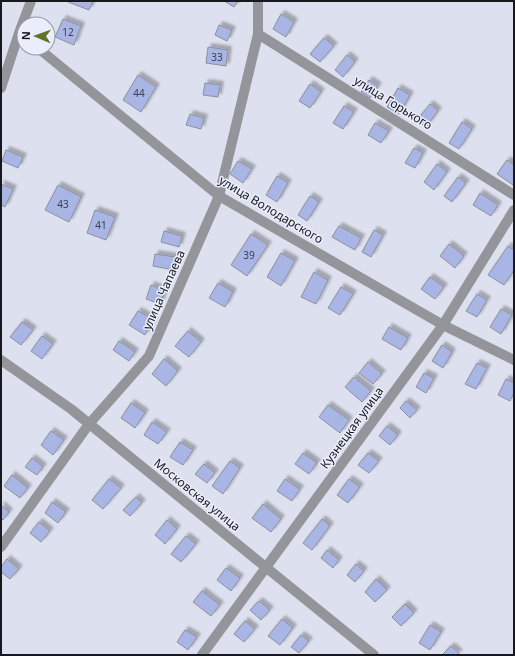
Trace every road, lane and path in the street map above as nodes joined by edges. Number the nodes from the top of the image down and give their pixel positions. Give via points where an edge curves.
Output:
1 (31, 1) edge
2 (258, 1) edge
3 (27, 16) edge
4 (258, 34) junction
5 (16, 50) edge
6 (48, 56) edge
7 (1, 88) edge
8 (514, 195) edge
9 (219, 196) junction
10 (514, 210) edge
11 (443, 325) junction
12 (1, 360) edge
13 (514, 360) edge
14 (89, 424) junction
15 (1, 547) edge
16 (266, 567) junction
17 (202, 655) edge
18 (374, 655) edge

1 - 3 street
2 - 4 street, улица Чапаева
4 - 8 street, улица Горького
4 - 9 street, улица Чапаева
5 - 7 street
6 - 9 street, улица Володарского
9 - 11 street, улица Володарского
9 - 14 street, улица Чапаева via 149,356
10 - 11 street, Кузнецкая улица
11 - 13 street, улица Володарского
11 - 16 street, Кузнецкая улица
12 - 14 street, Московская улица
14 - 15 street, улица Чапаева
14 - 16 street, Московская улица
16 - 17 street, Кузнецкая улица
16 - 18 street, Московская улица

